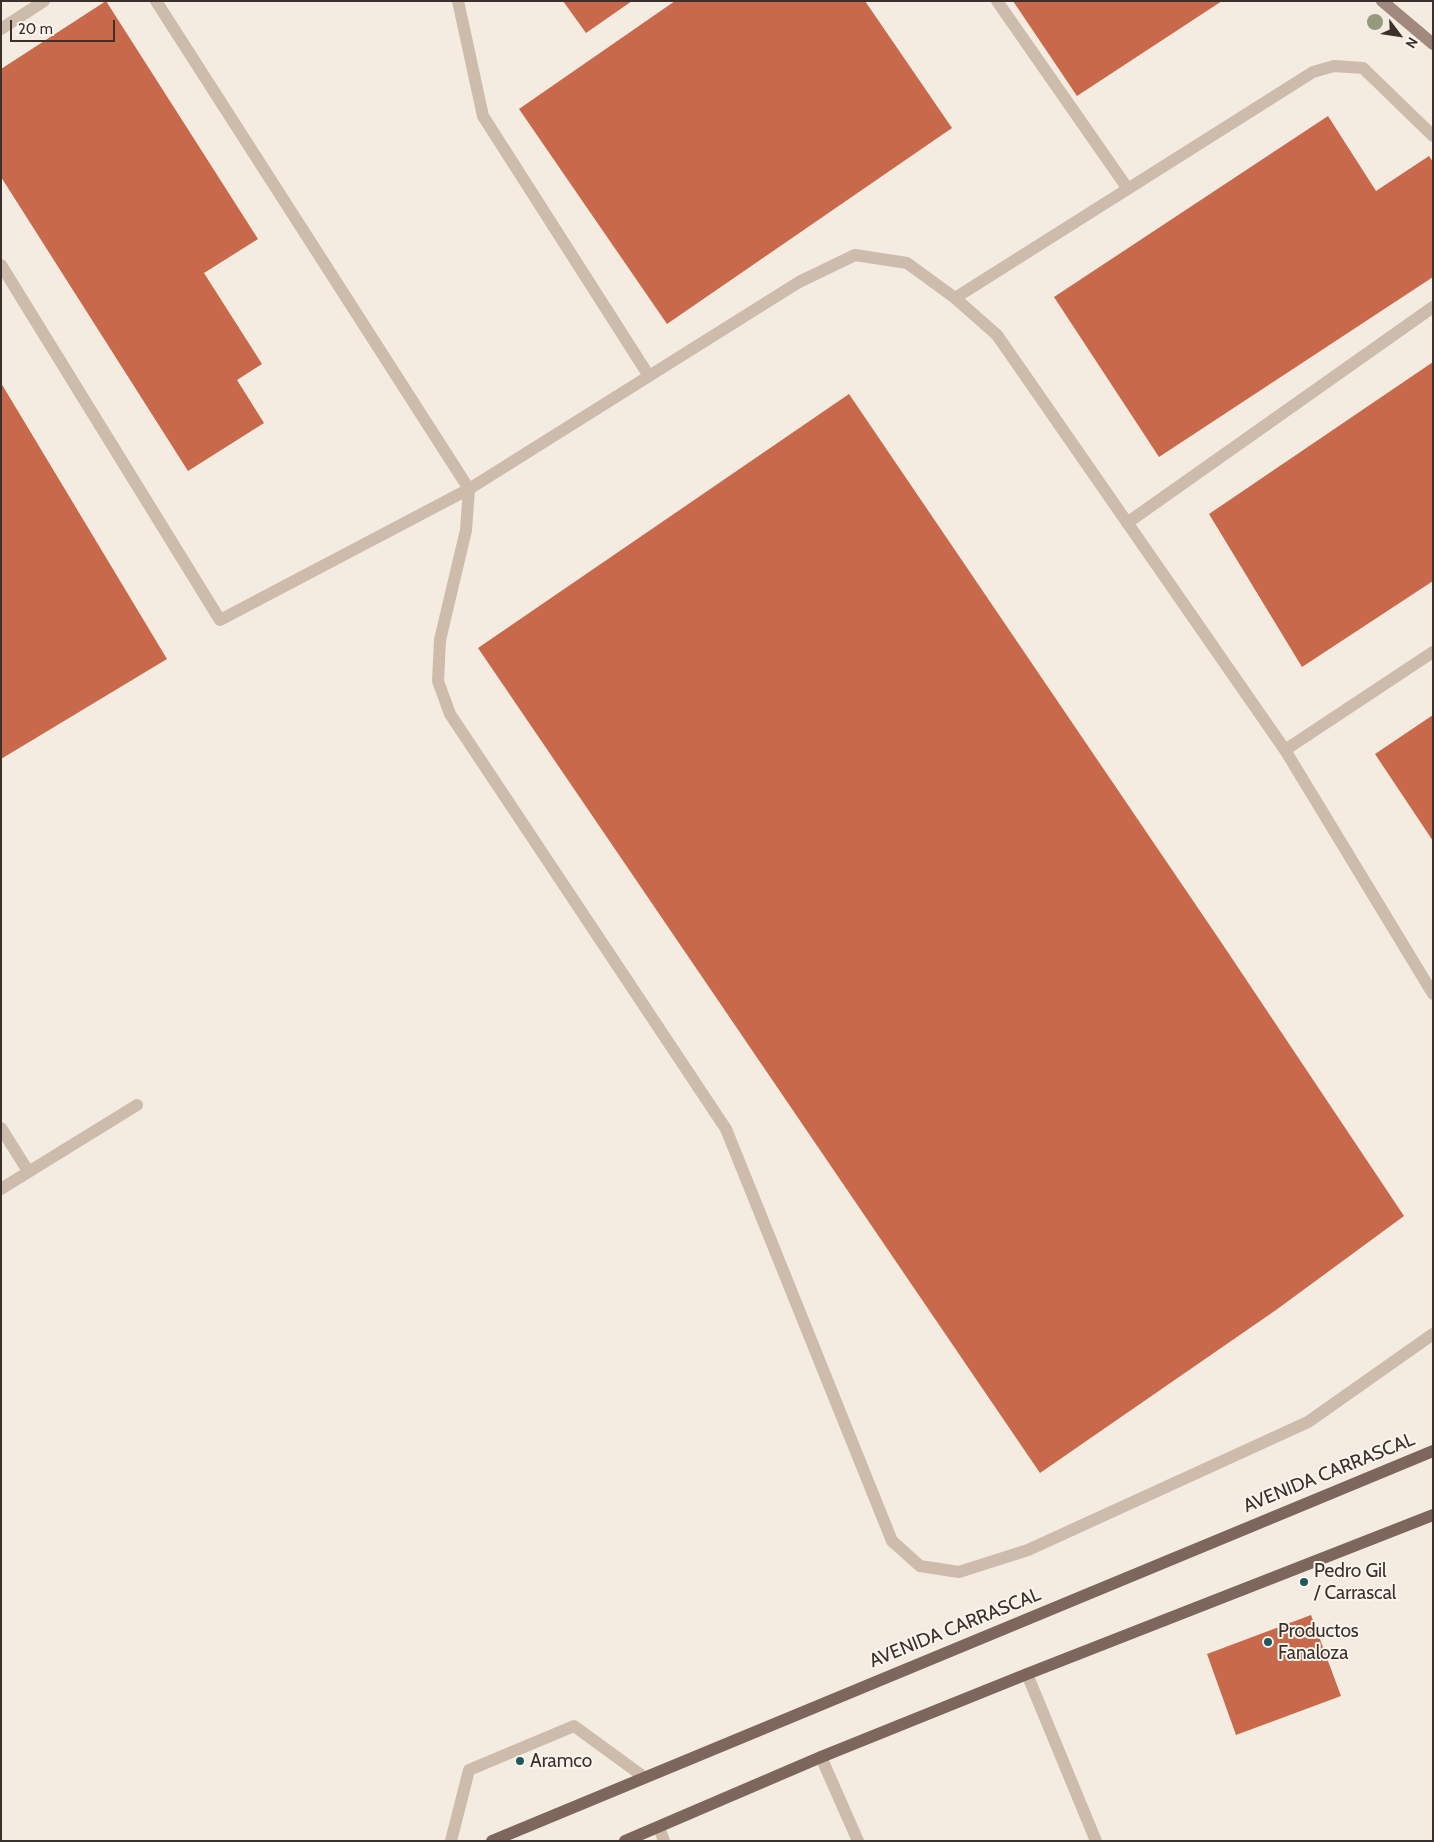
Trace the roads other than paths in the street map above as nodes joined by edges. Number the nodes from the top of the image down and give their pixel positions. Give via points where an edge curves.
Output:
1 (44, 1) edge
2 (156, 1) edge
3 (458, 1) edge
4 (997, 1) edge
5 (1382, 1) edge
6 (1, 29) edge
7 (1430, 37) edge
8 (1433, 136) edge
9 (1128, 189) junction
10 (1, 265) edge
11 (955, 298) junction
12 (1433, 308) edge
13 (649, 376) junction
14 (469, 489) junction
15 (1127, 523) junction
16 (1433, 652) edge
17 (1285, 750) junction
18 (1433, 994) edge
19 (137, 1105) dead end
20 (1, 1128) edge
21 (28, 1171) junction
22 (1, 1189) edge
23 (1433, 1334) edge
24 (1433, 1451) edge
25 (1433, 1515) edge
26 (1027, 1674) junction
27 (821, 1757) junction
28 (644, 1777) junction
29 (658, 1827) junction
30 (451, 1841) edge
31 (492, 1841) edge
32 (625, 1841) edge
33 (664, 1841) edge
34 (858, 1841) edge
35 (1096, 1841) edge

1 - 6 street
2 - 14 street
3 - 13 street via 483,116
4 - 9 street
5 - 7 street
8 - 9 street via 1363,68 1334,66 1313,72
9 - 11 street
10 - 14 street via 220,620
11 - 13 street via 908,263 854,255 799,282
11 - 15 street via 997,336
12 - 15 street
13 - 14 street
14 - 23 street via 466,530 440,640 438,681 450,714 726,1129 892,1541 920,1566 959,1572 1028,1550 1308,1422
15 - 17 street
16 - 17 street
17 - 18 street
19 - 21 street
20 - 21 street
21 - 22 street
24 - 28 main road, AVENIDA CARRASCAL
25 - 26 main road
26 - 27 main road
26 - 35 street
27 - 29 main road
27 - 34 street
28 - 30 street via 574,1726 469,1770
28 - 31 main road, AVENIDA CARRASCAL
29 - 32 main road
29 - 33 street

